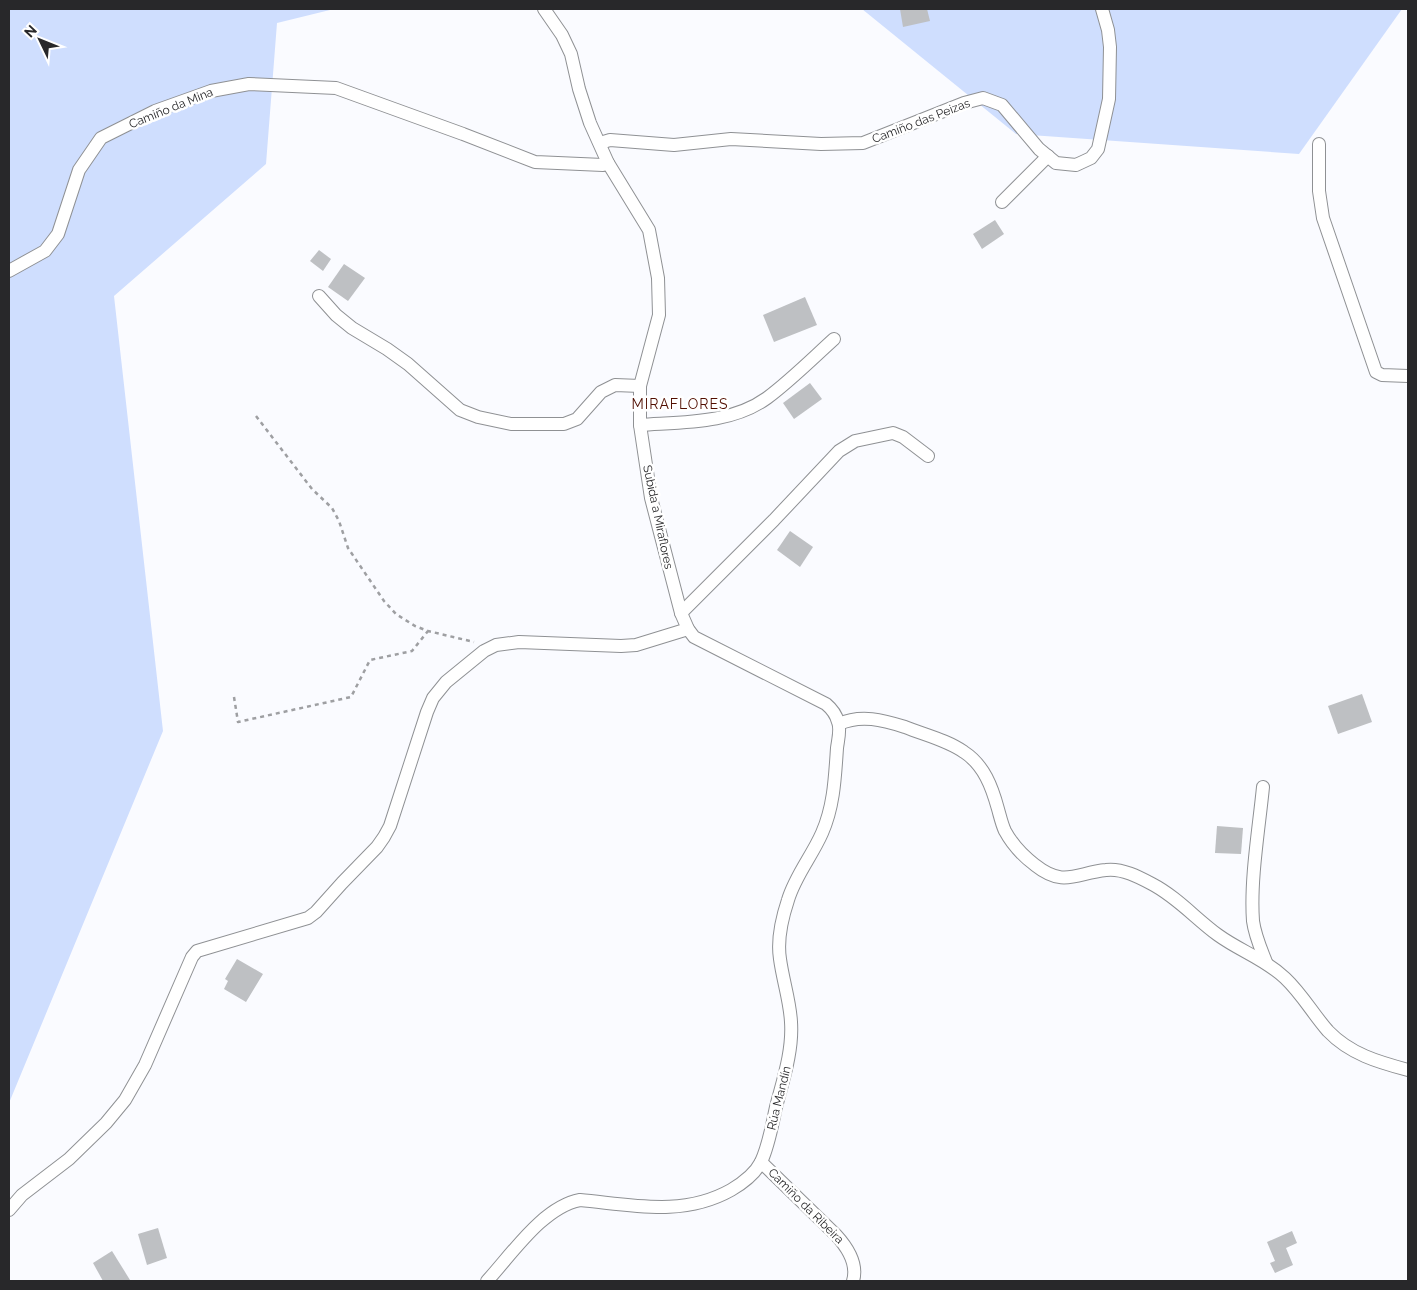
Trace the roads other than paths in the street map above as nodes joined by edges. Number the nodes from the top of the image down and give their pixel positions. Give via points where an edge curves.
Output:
1 (544, 9) edge
2 (1102, 9) edge
3 (600, 143) junction
4 (1319, 144) dead end
5 (1048, 156) junction
6 (608, 163) junction
7 (1002, 202) dead end
8 (9, 271) edge
9 (319, 296) dead end
10 (834, 339) dead end
11 (1408, 376) edge
12 (640, 386) junction
13 (640, 425) junction
14 (928, 456) dead end
15 (681, 613) junction
16 (688, 629) junction
17 (839, 724) junction
18 (1263, 786) dead end
19 (1266, 962) junction
20 (1408, 1070) edge
21 (761, 1162) junction
22 (9, 1210) edge
23 (487, 1281) edge
24 (853, 1281) edge

1 - 3 street, Subida a Miraflores via 571,54 590,123
2 - 5 street, Camiño das Peizas via 1108,30 1110,73 1109,99 1098,149 1091,158 1076,165 1056,163
3 - 5 street, Camiño das Peizas via 610,140 674,145 732,139 863,143 983,98 1002,105
3 - 6 street, Subida a Miraflores
4 - 11 street via 1319,191 1323,218 1376,372
5 - 7 street
6 - 8 street, Camiño da Mina via 535,162 336,88 249,84 210,90 101,138 79,170 58,234 45,251
6 - 12 street, Subida a Miraflores via 648,230 658,278 660,315
9 - 12 street via 352,328 387,348 460,410 478,417 510,424 564,424 577,418 601,392 615,385
10 - 13 street via 767,398 739,412 716,419
12 - 13 street, Subida a Miraflores
13 - 15 street, Subida a Miraflores via 651,498
14 - 15 street via 893,433 855,441 839,451
15 - 16 street, Subida a Miraflores
16 - 17 street, Subida a Miraflores via 699,640 826,704
16 - 22 street via 636,645 519,642 496,645 446,682 427,712 390,826 377,847 308,918 197,951 145,1065 125,1100 69,1160 22,1195
17 - 19 street via 851,718 884,721 946,742 965,752 989,781 1004,830 1035,866 1066,879 1107,870 1128,873 1168,894 1220,936
17 - 21 street, Rúa Mandín via 834,790 828,816 784,912 780,958 792,1025 789,1055
18 - 19 street via 1253,921
19 - 20 street via 1299,993 1342,1044 1380,1063
21 - 23 street, Rúa Mandín via 754,1173 736,1187 703,1203 675,1208 580,1200 570,1202 549,1214
21 - 24 street, Camiño da Ribeira via 846,1246 853,1262

